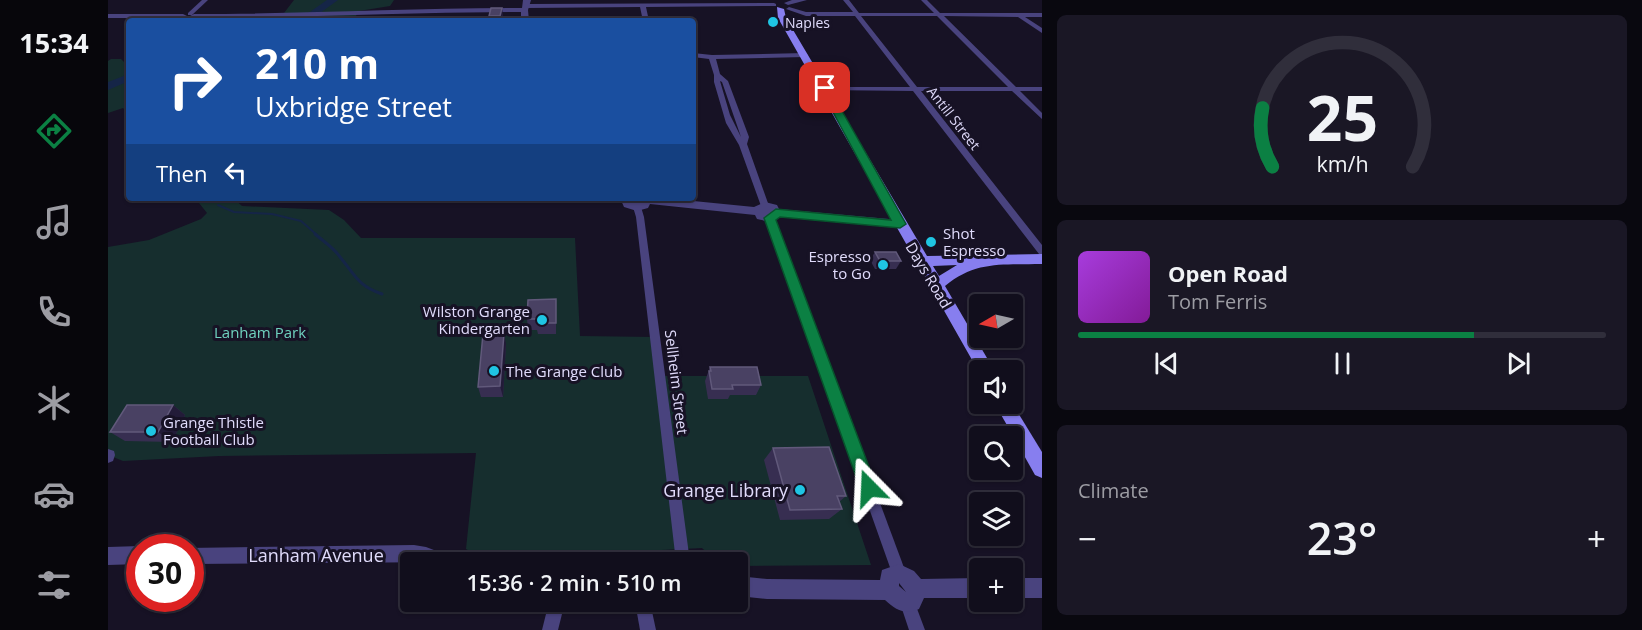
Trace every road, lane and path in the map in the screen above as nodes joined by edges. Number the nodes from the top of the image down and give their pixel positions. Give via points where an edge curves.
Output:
1 (205, 0) edge
2 (804, 0) edge
3 (846, 0) edge
4 (924, 0) edge
5 (526, 5) edge
6 (784, 5) edge
7 (643, 6) junction
8 (856, 13) junction
9 (937, 13) junction
10 (1019, 14) junction
11 (1042, 15) edge
12 (108, 16) edge
13 (188, 17) edge
14 (645, 18) edge
15 (1042, 31) edge
16 (696, 55) edge
17 (805, 55) junction
18 (712, 57) junction
19 (825, 88) junction
20 (915, 89) junction
21 (1013, 89) junction
22 (1042, 89) edge
23 (1042, 117) edge
24 (627, 201) edge
25 (643, 202) edge
26 (767, 212) junction
27 (900, 224) junction
28 (1042, 252) edge
29 (1042, 259) edge
30 (982, 260) junction
31 (921, 261) junction
32 (936, 286) junction
33 (980, 360) edge
34 (1011, 414) edge
35 (1042, 469) edge
36 (682, 552) edge
37 (400, 554) edge
38 (126, 555) edge
39 (204, 555) edge
40 (108, 556) edge
41 (894, 581) junction
42 (748, 587) edge
43 (1023, 588) edge
44 (1042, 588) edge
45 (969, 589) edge
46 (912, 596) junction
47 (554, 612) edge
48 (645, 612) edge
49 (550, 630) edge
50 (648, 630) edge
51 (917, 630) edge

1 - 13 street
2 - 6 street
3 - 8 street, Antill Street
4 - 9 street
5 - 7 street
5 - 13 street
6 - 7 street
6 - 8 street via 800,14
6 - 17 main road, Days Road via 786,21
7 - 14 street
8 - 9 street
8 - 20 street, Antill Street
9 - 10 street
9 - 21 street
10 - 11 street
10 - 15 street
12 - 13 street
16 - 18 street
17 - 18 street
17 - 19 main road, Days Road
18 - 26 street via 731,126 743,144
19 - 20 street
19 - 27 main road, Days Road
20 - 21 street
20 - 28 street, Antill Street
21 - 22 street
21 - 23 street
24 - 25 street
25 - 26 street
25 - 36 street, Sellheim Street via 640,217
26 - 27 street
26 - 41 street
27 - 31 main road, Days Road
29 - 30 main road
30 - 31 main road
30 - 32 main road via 949,275
31 - 32 main road, Days Road
32 - 33 main road, Days Road
34 - 35 main road
37 - 39 street, Lanham Avenue
38 - 40 street
41 - 42 street
41 - 46 street via 909,579
43 - 44 street
45 - 46 street
46 - 51 street
47 - 49 street
48 - 50 street

